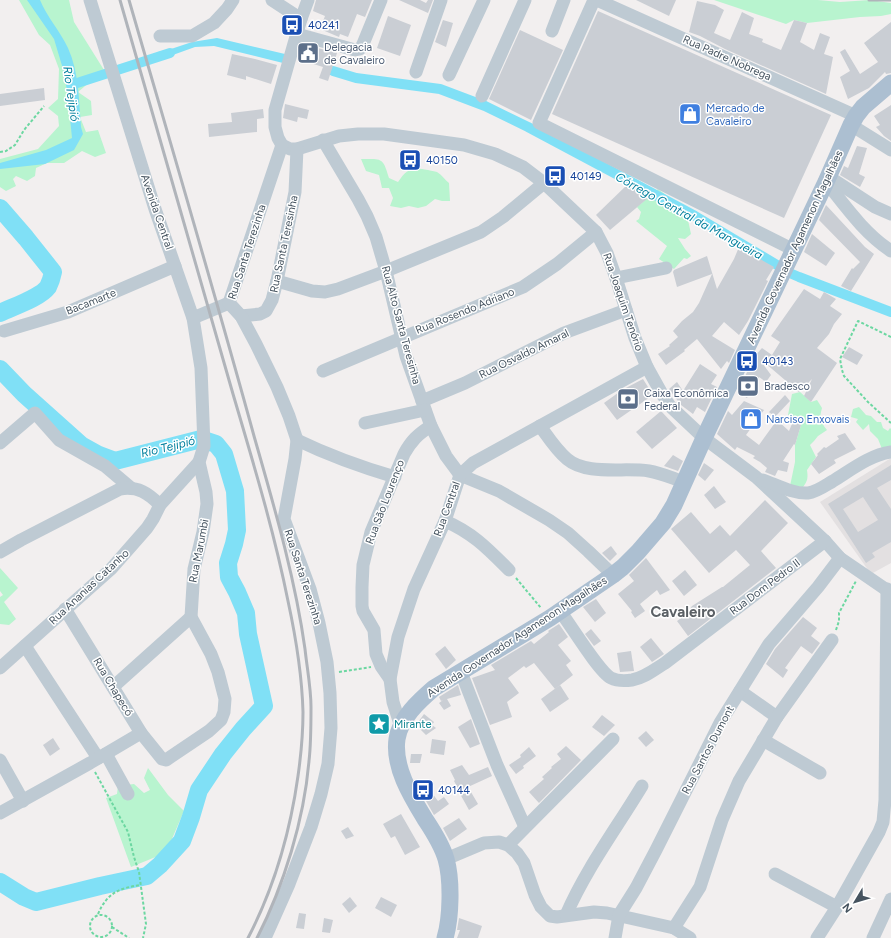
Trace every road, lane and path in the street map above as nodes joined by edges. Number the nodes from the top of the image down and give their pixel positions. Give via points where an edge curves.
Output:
1 (90, 0) edge
2 (233, 0) edge
3 (272, 0) edge
4 (308, 0) edge
5 (381, 0) edge
6 (442, 0) edge
7 (484, 0) edge
8 (525, 0) edge
9 (564, 0) edge
10 (594, 0) edge
11 (597, 0) edge
12 (301, 19) junction
13 (552, 31) dead end
14 (297, 34) junction
15 (160, 36) dead end
16 (416, 72) dead end
17 (449, 76) dead end
18 (891, 83) edge
19 (482, 96) dead end
20 (44, 106) dead end
21 (853, 120) junction
22 (323, 140) junction
23 (282, 145) junction
24 (297, 149) junction
25 (891, 150) edge
26 (0, 152) edge
27 (827, 180) junction
28 (544, 183) junction
29 (891, 214) edge
30 (596, 232) junction
31 (794, 250) junction
32 (891, 251) edge
33 (175, 266) junction
34 (666, 268) dead end
35 (386, 271) junction
36 (616, 278) junction
37 (278, 282) junction
38 (229, 303) junction
39 (626, 310) junction
40 (241, 316) junction
41 (193, 318) junction
42 (4, 331) dead end
43 (402, 337) junction
44 (891, 337) edge
45 (647, 367) junction
46 (323, 371) dead end
47 (424, 406) junction
48 (891, 422) edge
49 (365, 423) dead end
50 (431, 426) junction
51 (540, 426) junction
52 (704, 438) junction
53 (297, 440) junction
54 (0, 443) edge
55 (891, 452) edge
56 (199, 462) junction
57 (460, 475) junction
58 (395, 477) junction
59 (756, 477) junction
60 (684, 482) junction
61 (131, 488) junction
62 (160, 505) junction
63 (445, 521) junction
64 (825, 542) junction
65 (0, 552) edge
66 (840, 558) junction
67 (509, 570) joint
68 (861, 572) junction
69 (613, 575) junction
70 (889, 591) edge
71 (65, 609) junction
72 (555, 615) junction
73 (191, 617) junction
74 (832, 640) joint
75 (25, 646) junction
76 (373, 666) dead end
77 (0, 668) edge
78 (461, 672) junction
79 (328, 674) junction
80 (390, 679) junction
81 (113, 686) junction
82 (740, 691) junction
83 (777, 717) junction
84 (401, 727) junction
85 (141, 733) junction
86 (613, 739) dead end
87 (763, 740) junction
88 (98, 758) junction
89 (0, 760) edge
90 (820, 773) dead end
91 (642, 786) dead end
92 (128, 794) dead end
93 (23, 801) junction
94 (0, 814) edge
95 (525, 827) junction
96 (512, 849) junction
97 (446, 859) junction
98 (775, 874) dead end
99 (141, 883) junction
100 (891, 899) edge
101 (837, 907) junction
102 (98, 914) junction
103 (566, 915) junction
104 (619, 915) junction
105 (112, 927) junction
106 (674, 928) junction
107 (94, 935) junction
108 (91, 938) edge
109 (129, 938) edge
110 (143, 938) edge
111 (265, 938) edge
112 (445, 938) edge
113 (615, 938) edge
114 (690, 938) edge
115 (817, 938) edge
116 (873, 938) edge

1 - 33 street, Avenida Central
2 - 15 street via 214,23 192,36
3 - 12 street
4 - 12 street
5 - 14 street via 360,49 355,50
6 - 16 street
7 - 17 street
8 - 19 street
9 - 13 street
10 - 31 street via 539,123
11 - 21 street, Rua Padre Nobrega
12 - 14 street
14 - 23 street via 275,110 275,127
18 - 21 main road, Avenida Governador Agamenon Magalhães via 868,102
20 - 26 path via 15,145
21 - 25 street, Rua Padre Nobrega
21 - 27 main road, Avenida Governador Agamenon Magalhães
22 - 24 street, Rua Joaquim Tenório
22 - 28 street, Rua Joaquim Tenório via 358,134 384,134 464,145 495,154 523,167
22 - 35 street, Rua Alto Santa Teresinha via 367,216
23 - 24 street
23 - 38 street, Rua Santa Terezinha
24 - 37 street, Rua Santa Teresinha via 295,192
27 - 29 street
27 - 31 main road, Avenida Governador Agamenon Magalhães
27 - 32 street via 867,233
28 - 30 street, Rua Joaquim Tenório
28 - 35 street via 481,232
30 - 36 street, Rua Joaquim Tenório
30 - 43 street, Rua Rosendo Adriano via 557,264 523,287
31 - 52 main road, Avenida Governador Agamenon Magalhães
33 - 41 street, Avenida Central
33 - 42 street, Bacamarte via 68,312
34 - 36 street
35 - 37 street via 325,292
35 - 43 street, Rua Alto Santa Teresinha
36 - 39 street, Rua Joaquim Tenório
37 - 40 street, Rua Santa Teresinha via 266,311
38 - 40 street, Rua Santa Terezinha
38 - 41 street
39 - 45 street, Rua Joaquim Tenório
39 - 47 street, Rua Osvaldo Amaral via 558,336
40 - 53 street, Rua Santa Terezinha via 277,387
41 - 56 street, Avenida Central via 201,368 204,428 204,446
43 - 46 street, Rua Rosendo Adriano
43 - 47 street, Rua Alto Santa Teresinha
44 - 48 path via 858,321 840,358 844,376
45 - 51 street, Rua Central
45 - 52 street, Rua Joaquim Tenório via 670,406
47 - 49 street, Rua Osvaldo Amaral
47 - 50 street, Rua Alto Santa Teresinha
50 - 57 street, Rua Alto Santa Teresinha via 446,456
50 - 58 street, Rua São Lourenço via 416,436 410,444
51 - 57 street, Rua Central via 473,463
51 - 60 street via 560,452 576,465 587,468 648,471
52 - 59 street, Rua Joaquim Tenório
52 - 60 main road, Avenida Governador Agamenon Magalhães
53 - 58 street via 320,451
53 - 79 street, Rua Santa Terezinha via 284,519 312,596
54 - 61 street via 35,413 59,440 105,466
55 - 59 street via 882,453 808,493 796,492
56 - 62 street, Rua Ananias Catanho
56 - 73 street, Rua Marumbi via 207,504 194,570
57 - 63 street, Rua Central
57 - 69 street via 499,491 550,520 568,533
58 - 80 street, Rua São Lourenço via 371,532 363,564 362,587 363,611 374,630 376,654
59 - 64 street, Rua Joaquim Tenório
60 - 69 main road, Avenida Governador Agamenon Magalhães via 663,523 638,552
61 - 62 street via 148,494
61 - 65 street via 112,492
62 - 71 street, Rua Ananias Catanho via 153,519 130,549
63 - 67 street via 476,537
63 - 80 street, Rua Central via 405,614
64 - 66 street, Rua Joaquim Tenório
64 - 72 street, Rua Dom Pedro II via 664,663 640,678 622,681 610,678
66 - 68 street, Rua Joaquim Tenório
66 - 82 street, Rua Santos Dumont via 769,644
67 - 72 path
68 - 70 street, Rua Joaquim Tenório
68 - 74 path via 839,613 839,621
69 - 72 main road, Avenida Governador Agamenon Magalhães
70 - 101 street via 885,812 879,832
71 - 75 street, Rua Ananias Catanho
71 - 81 street, Rua Chapecó
72 - 78 main road, Avenida Governador Agamenon Magalhães
73 - 81 street
73 - 85 street, Rua Chapecó via 216,666 225,699 222,720 166,760 162,759
74 - 83 street
75 - 77 street, Rua Ananias Catanho
75 - 88 street
76 - 79 path
78 - 84 main road, Avenida Governador Agamenon Magalhães via 434,688 409,713
78 - 95 street via 497,765
79 - 111 street, Rua Santa Terezinha via 331,728 328,764 321,794 289,884
80 - 84 street, Rua Central via 393,702
81 - 85 street, Rua Chapecó
82 - 83 street
82 - 104 street, Rua Santos Dumont via 720,723 656,850
83 - 87 street
84 - 97 main road, Avenida Governador Agamenon Magalhães via 397,738 401,771
85 - 88 street
86 - 95 street
87 - 90 street
87 - 106 street via 722,820 700,887
88 - 92 street
88 - 93 street
88 - 99 path via 128,832
89 - 93 street
91 - 103 street via 601,849
93 - 94 street
95 - 96 street
96 - 97 street via 499,842 484,843
96 - 103 street via 524,863 541,908 550,916
97 - 112 main road, Avenida Governador Agamenon Magalhães via 450,911
98 - 101 street
99 - 102 path via 123,888 111,895
99 - 110 path via 146,924
100 - 116 street
101 - 115 street
102 - 105 path via 109,918
102 - 107 path via 90,921 90,929
103 - 104 street via 594,912
104 - 106 street
104 - 113 street, Rua Santos Dumont
105 - 107 path via 105,937
105 - 109 path
106 - 114 street
107 - 108 path

